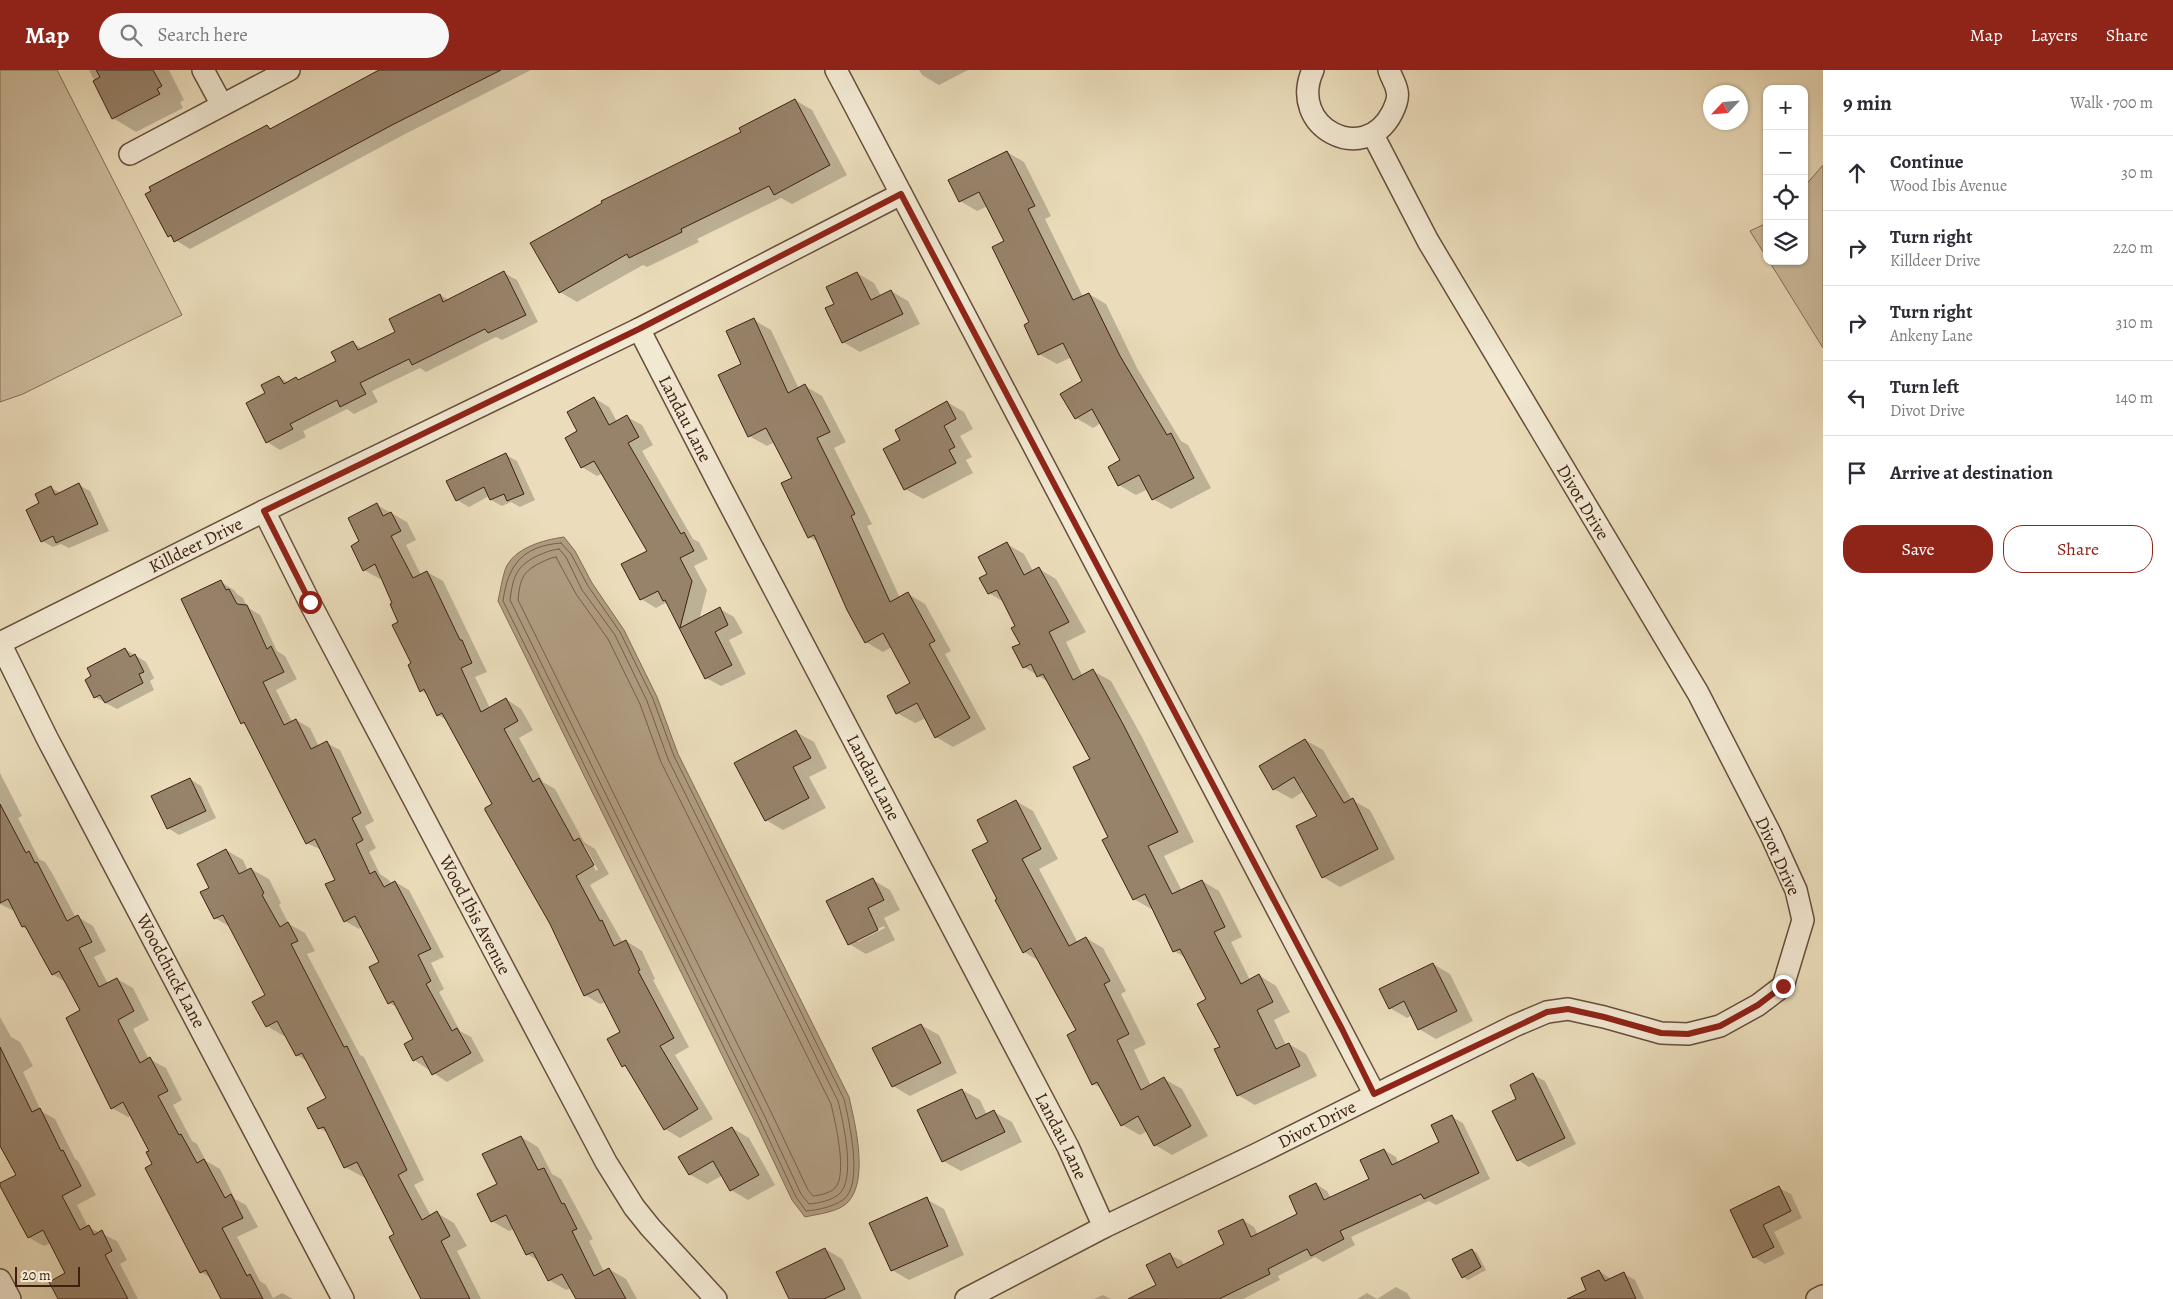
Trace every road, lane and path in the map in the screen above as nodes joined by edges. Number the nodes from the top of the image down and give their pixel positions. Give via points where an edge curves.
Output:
1 (203, 70) edge
2 (288, 70) edge
3 (836, 70) edge
4 (1313, 70) edge
5 (1389, 70) edge
6 (222, 105) junction
7 (1373, 135) junction
8 (130, 154) dead end
9 (901, 194) junction
10 (639, 329) junction
11 (264, 511) junction
12 (0, 643) edge
13 (1374, 1094) junction
14 (1104, 1227) junction
15 (0, 1280) edge
16 (1823, 1296) edge
17 (10, 1299) edge
18 (342, 1299) edge
19 (716, 1299) edge
20 (966, 1299) edge
21 (1817, 1299) edge

1 - 6 street
2 - 6 street
3 - 9 street
4 - 7 street via 1307,97 1316,121 1328,132 1343,138
5 - 7 street via 1398,93 1395,107 1388,121
6 - 8 street
7 - 13 street, Divot Drive via 1428,241 1698,693 1771,835 1796,890 1802,920 1783,986 1758,1005 1720,1026 1688,1034 1661,1033 1568,1009 1547,1012
9 - 10 street, Killdeer Drive
9 - 13 street
10 - 11 street, Killdeer Drive
10 - 14 street, Landau Lane via 1068,1147
11 - 12 street, Killdeer Drive
11 - 19 street, Wood Ibis Avenue via 606,1162 650,1227
12 - 18 street, Woodchuck Lane
13 - 14 street, Divot Drive
14 - 20 street, Divot Drive
15 - 17 street
16 - 21 street

